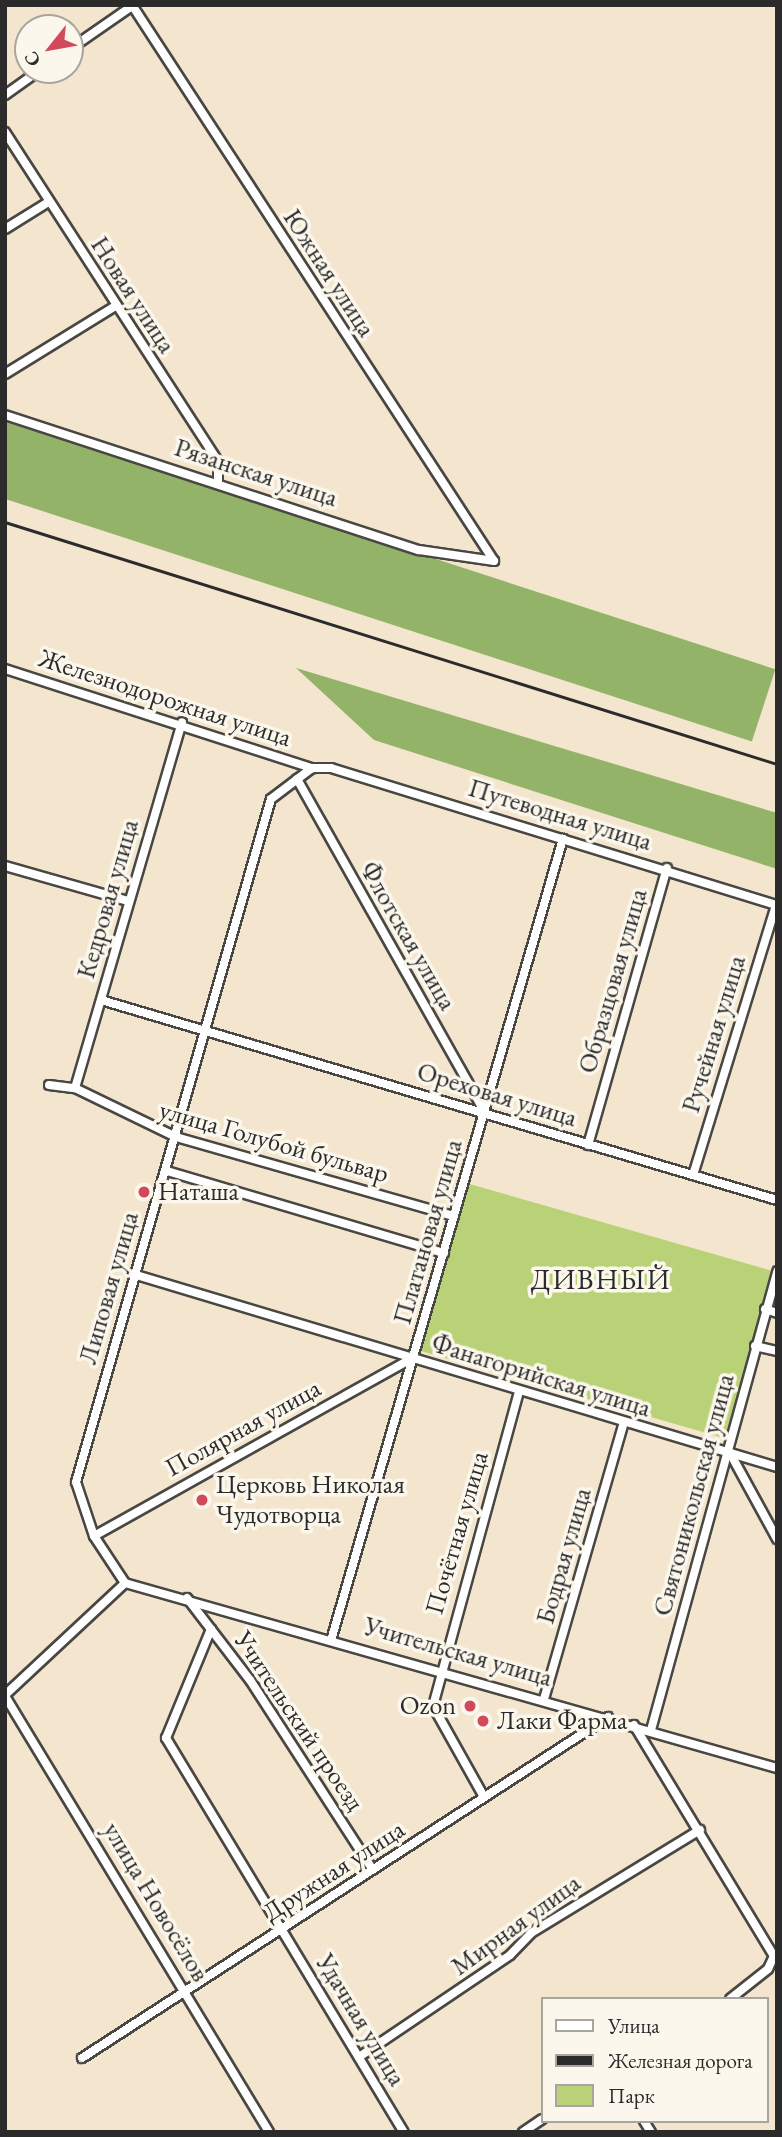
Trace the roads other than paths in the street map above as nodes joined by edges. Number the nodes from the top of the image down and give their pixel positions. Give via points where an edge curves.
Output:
1 (132, 6) edge
2 (84, 39) edge
3 (20, 84) edge
4 (5, 95) edge
5 (5, 132) edge
6 (47, 203) junction
7 (5, 229) edge
8 (114, 307) junction
9 (5, 374) edge
10 (5, 415) edge
11 (218, 482) junction
12 (494, 561) joint
13 (5, 669) edge
14 (182, 722) junction
15 (312, 768) junction
16 (331, 768) joint
17 (297, 779) junction
18 (563, 839) junction
19 (5, 866) edge
20 (667, 868) junction
21 (128, 901) junction
22 (776, 905) edge
23 (101, 1000) junction
24 (205, 1032) junction
25 (49, 1085) dead end
26 (75, 1088) junction
27 (485, 1112) junction
28 (176, 1137) junction
29 (588, 1145) junction
30 (167, 1171) junction
31 (693, 1175) junction
32 (777, 1200) edge
33 (454, 1216) junction
34 (444, 1254) junction
35 (777, 1271) edge
36 (133, 1274) junction
37 (765, 1309) junction
38 (777, 1313) edge
39 (755, 1346) junction
40 (777, 1351) edge
41 (412, 1358) junction
42 (519, 1392) junction
43 (623, 1426) junction
44 (730, 1453) junction
45 (777, 1467) edge
46 (94, 1536) junction
47 (777, 1539) edge
48 (125, 1583) junction
49 (187, 1598) junction
50 (211, 1629) junction
51 (332, 1637) junction
52 (440, 1669) junction
53 (5, 1696) edge
54 (544, 1699) junction
55 (608, 1717) junction
56 (634, 1725) junction
57 (651, 1730) junction
58 (777, 1768) edge
59 (484, 1797) junction
60 (700, 1830) junction
61 (373, 1870) junction
62 (283, 1930) junction
63 (187, 1992) junction
64 (733, 1997) edge
65 (359, 2057) junction
66 (82, 2058) dead end
67 (540, 2120) edge
68 (269, 2132) edge
69 (404, 2132) edge
70 (523, 2132) edge

1 - 2 street
1 - 12 street, Южная улица
3 - 4 street
5 - 6 street, Новая улица
6 - 7 street
6 - 8 street, Новая улица
8 - 9 street
8 - 11 street, Новая улица via 218,461
10 - 11 street, Рязанская улица
11 - 12 street, Рязанская улица via 419,550
13 - 14 street, Железнодорожная улица
14 - 15 street, Железнодорожная улица
14 - 21 street, Кедровая улица
15 - 16 street, Железнодорожная улица
15 - 17 street
16 - 18 street, Путеводная улица
17 - 24 street, Липовая улица via 271,799
17 - 27 street, Флотская улица
18 - 20 street, Путеводная улица
18 - 27 street, Платановая улица
19 - 21 street
20 - 22 street, Путеводная улица
20 - 29 street, Образцовая улица
21 - 23 street, Кедровая улица
22 - 31 street, Ручейная улица
23 - 24 street, Ореховая улица
23 - 26 street, Кедровая улица
24 - 27 street, Ореховая улица
24 - 28 street, Липовая улица
25 - 26 street, улица Голубой бульвар
26 - 28 street, улица Голубой бульвар
27 - 29 street, Ореховая улица
27 - 33 street, Платановая улица
28 - 30 street, Липовая улица
28 - 33 street, улица Голубой бульвар
29 - 31 street, Ореховая улица
30 - 34 street
30 - 36 street, Липовая улица
31 - 32 street, Ореховая улица
33 - 34 street, Платановая улица
34 - 41 street, Платановая улица
35 - 37 street, Святоникольская улица
36 - 41 street, Фанагорийская улица
36 - 46 street, Липовая улица via 76,1482
37 - 38 street
37 - 39 street, Святоникольская улица
39 - 40 street
39 - 44 street, Святоникольская улица
41 - 42 street, Фанагорийская улица
41 - 46 street, Полярная улица
41 - 51 street, Платановая улица
42 - 43 street, Фанагорийская улица
42 - 52 street, Почётная улица
43 - 44 street, Фанагорийская улица
43 - 54 street, Бодрая улица
44 - 45 street, Фанагорийская улица
44 - 47 street
44 - 57 street, Святоникольская улица
46 - 48 street, Липовая улица
48 - 49 street, Учительская улица
48 - 53 street
49 - 50 street, Учительский проезд
49 - 51 street, Учительская улица
50 - 61 street, Учительский проезд
50 - 62 street, Удачная улица via 166,1738
51 - 52 street, Учительская улица
52 - 54 street, Учительская улица
52 - 59 street, Почётная улица via 435,1720
53 - 63 street, улица Новосёлов
54 - 55 street, Учительская улица
55 - 56 street, Учительская улица
55 - 59 street, Дружная улица
56 - 57 street, Учительская улица
56 - 60 street
57 - 58 street, Учительская улица
59 - 61 street, Дружная улица
60 - 64 street via 774,1956 768,1969
60 - 65 street, Мирная улица via 531,1933 510,1955
61 - 62 street, Дружная улица
62 - 63 street, Дружная улица
62 - 65 street, Удачная улица
63 - 66 street, Дружная улица
63 - 68 street, улица Новосёлов
65 - 69 street, Удачная улица
67 - 70 street

